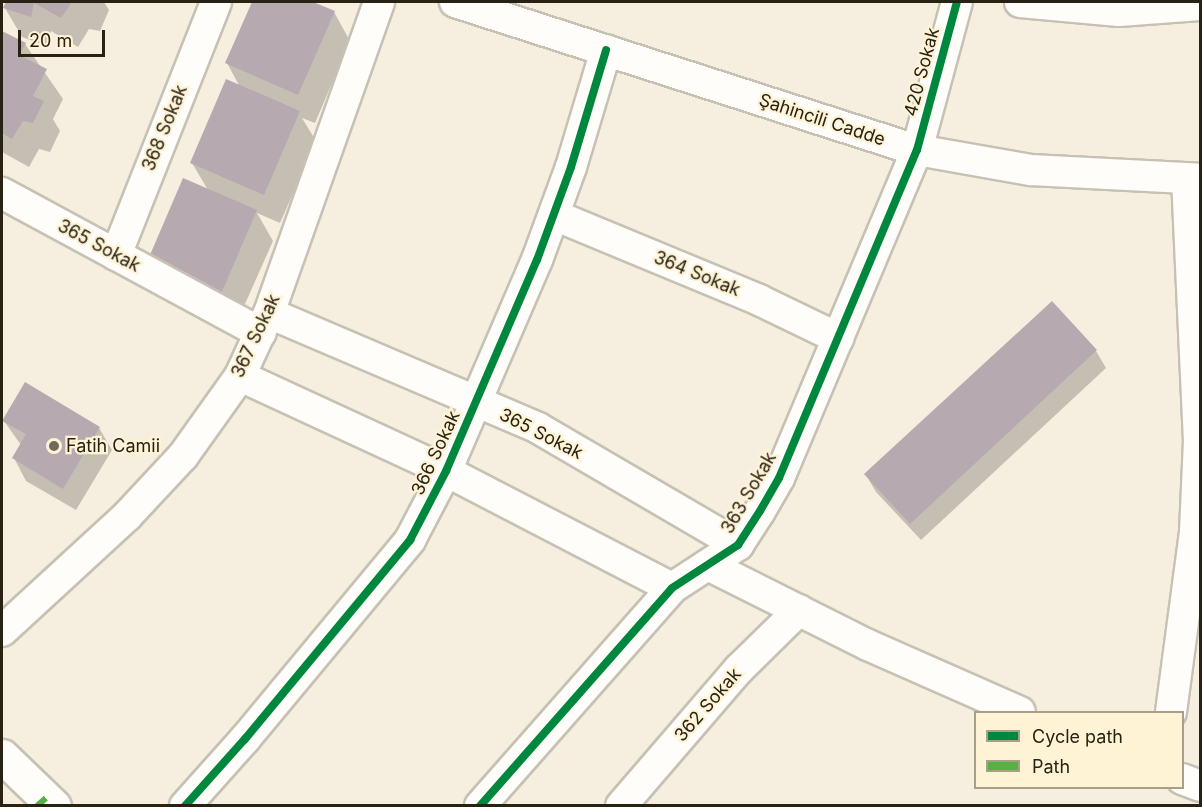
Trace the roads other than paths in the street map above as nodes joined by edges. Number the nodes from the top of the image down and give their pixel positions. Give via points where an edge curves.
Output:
1 (216, 2) edge
2 (379, 2) edge
3 (455, 2) edge
4 (957, 2) edge
5 (1039, 3) edge
6 (1200, 5) edge
7 (606, 50) junction
8 (917, 150) junction
9 (1194, 179) edge
10 (2, 194) edge
11 (554, 215) junction
12 (116, 255) junction
13 (265, 323) junction
14 (838, 338) junction
15 (240, 376) junction
16 (476, 402) junction
17 (446, 471) junction
18 (1198, 532) edge
19 (738, 545) junction
20 (708, 565) junction
21 (672, 588) junction
22 (799, 610) junction
23 (2, 631) edge
24 (1018, 711) edge
25 (1171, 711) edge
26 (2, 756) edge
27 (1184, 780) edge
28 (1200, 786) edge
29 (46, 803) edge
30 (185, 806) edge
31 (480, 806) edge
32 (621, 806) edge

1 - 12 street, 368 Sokak
2 - 13 street, 367 Sokak
3 - 7 street, Şahincili Cadde
4 - 8 street, 420 Sokak
5 - 6 street via 1119,11
7 - 8 street, Şahincili Cadde
7 - 11 street, 366 Sokak
8 - 9 street, Şahincili Cadde via 1031,170
8 - 14 street, 363 Sokak
9 - 18 street
10 - 12 street, 365 Sokak
11 - 14 street, 364 Sokak via 748,295
11 - 16 street, 366 Sokak
12 - 13 street, 365 Sokak
13 - 15 street, 367 Sokak
13 - 16 street, 365 Sokak
14 - 19 street, 363 Sokak via 779,478
15 - 17 street
15 - 23 street, 367 Sokak via 183,456 127,516
16 - 17 street, 366 Sokak
16 - 19 street, 365 Sokak via 538,428
17 - 21 street
17 - 30 street, 366 Sokak via 410,540 245,740
18 - 25 street
19 - 20 street, 363 Sokak
20 - 21 street, 363 Sokak
20 - 22 street
21 - 31 street, 363 Sokak
22 - 24 street
22 - 32 street, 362 Sokak via 739,669
26 - 29 street
27 - 28 street

